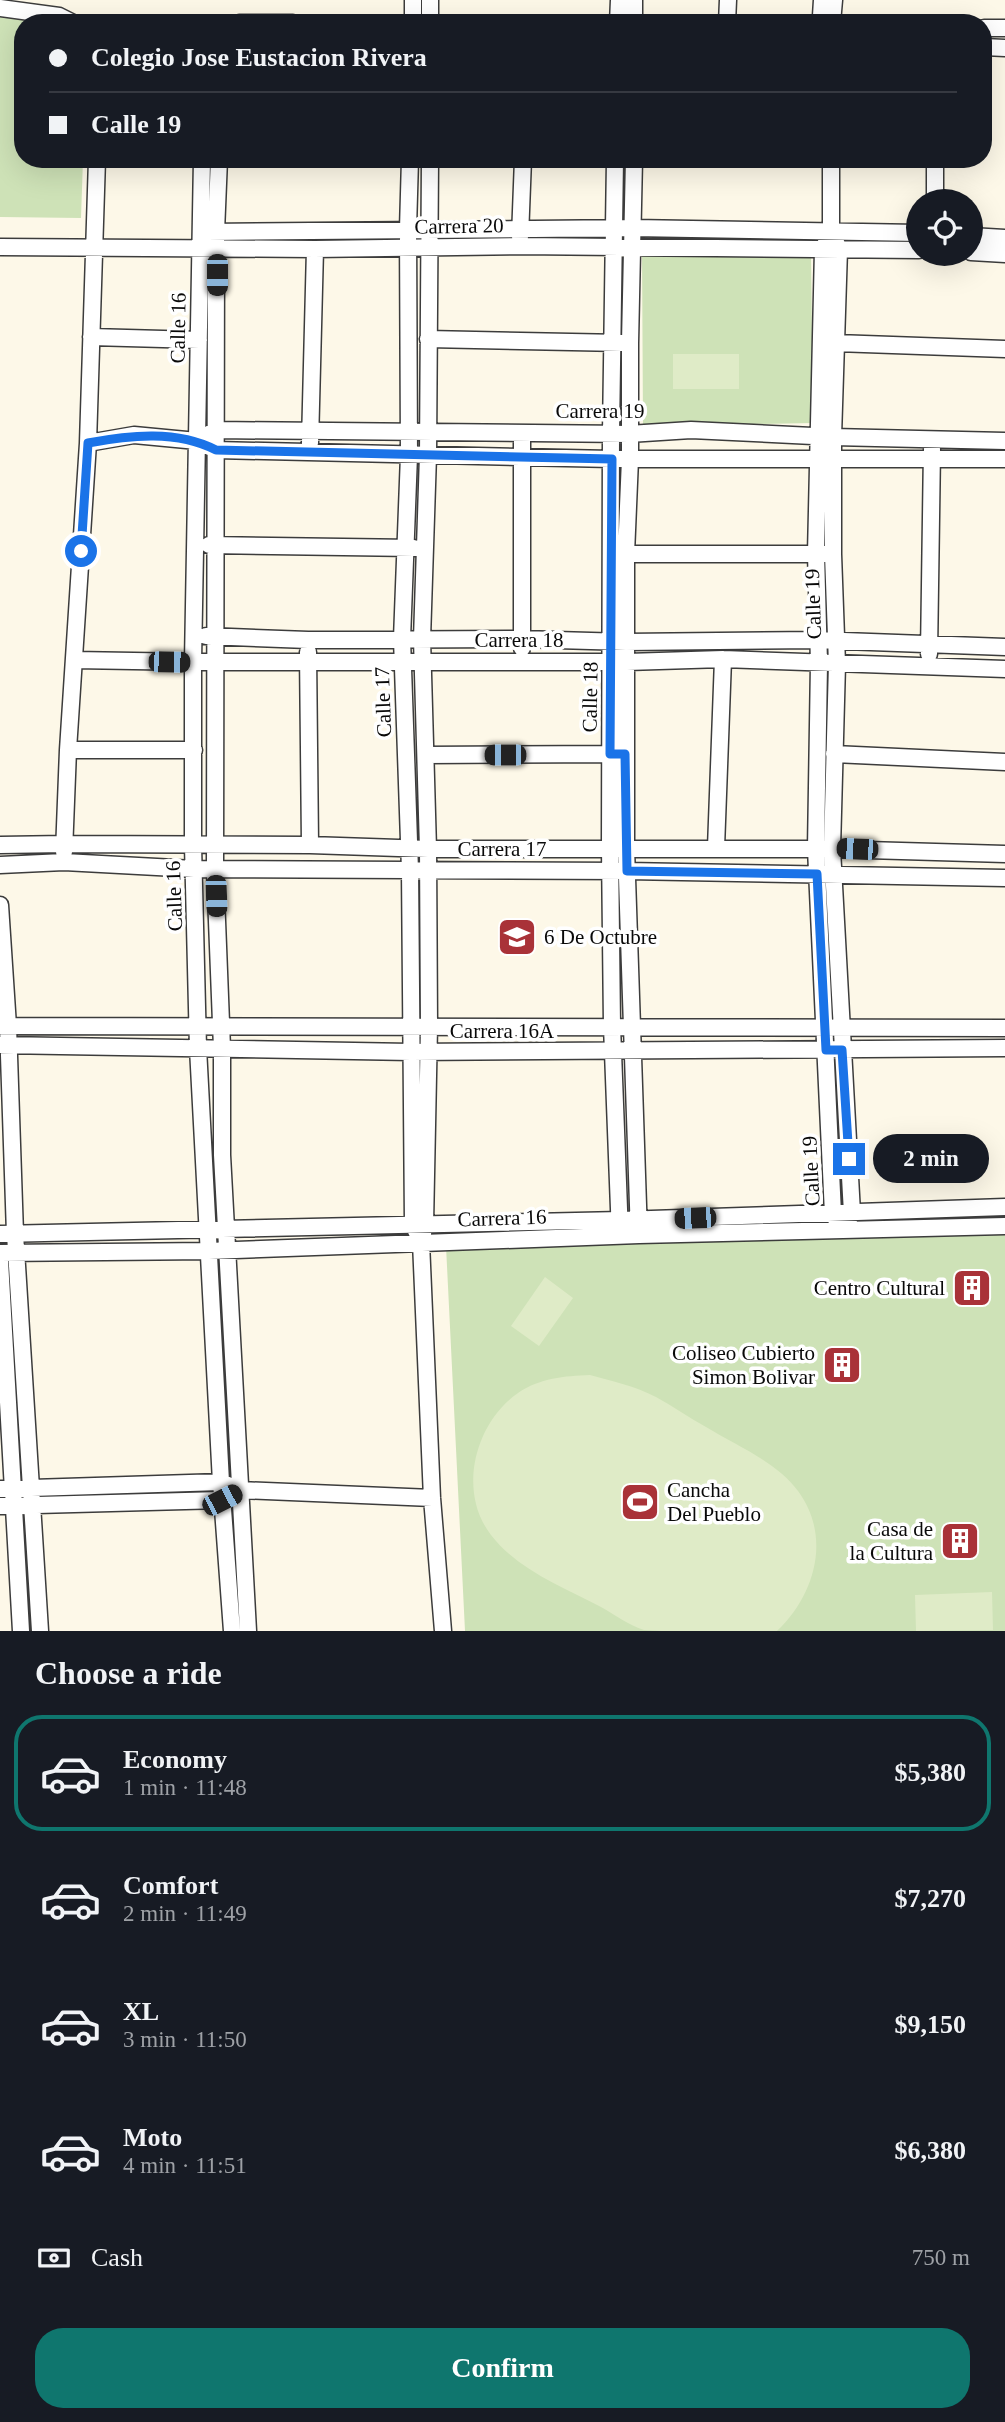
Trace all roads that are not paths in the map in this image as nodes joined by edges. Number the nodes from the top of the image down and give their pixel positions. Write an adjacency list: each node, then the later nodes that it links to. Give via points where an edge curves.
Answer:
1 (2, 6): 2 (street)
2 (48, 14)
3 (97, 168): 25 (street)
4 (202, 168): 21 (street, Calle 16)
5 (218, 168): 21 (street, Calle 16)
6 (410, 168): 15 (street, Calle 17)
7 (430, 168): 16 (street, Calle 17)
8 (523, 168): 22 (street)
9 (615, 168): 17 (street, Calle 18)
10 (634, 168): 14 (street, Calle 18)
11 (831, 168): 18 (street, Calle 19)
12 (935, 168): 13 (street)
13 (935, 189)
14 (634, 228): 17 (street, Carrera 20); 18 (street, Carrera 20); 29 (street, Calle 18)
15 (408, 229): 16 (street, Carrera 20); 21 (street, Carrera 20); 26 (street, Calle 17)
16 (428, 229): 22 (street, Carrera 20); 27 (street, Calle 17)
17 (614, 229): 22 (street, Carrera 20); 28 (street, Calle 18)
18 (831, 232): 19 (street, Carrera 20); 32 (street, Calle 19)
19 (906, 233)
20 (983, 236): 23 (street)
21 (206, 237): 25 (street, Carrera 20); 30 (street, Carrera 20); 38 (street, Calle 16)
22 (520, 237): 27 (street, Carrera 20); 28 (street, Carrera 20)
23 (1005, 237)
24 (0, 247): 25 (street, Carrera 20)
25 (93, 248): 36 (street)
26 (408, 248): 27 (street, Carrera 20); 31 (street, Carrera 20); 46 (street, Calle 17)
27 (428, 248): 37 (street, Calle 17)
28 (614, 248): 29 (street, Carrera 20); 39 (street, Calle 18)
29 (633, 248): 32 (street, Carrera 20); 40 (street, Calle 18)
30 (217, 249): 31 (street, Carrera 20); 43 (street, Calle 16)
31 (314, 249): 45 (street)
32 (831, 249): 33 (street, Carrera 20); 41 (street, Calle 19); 50 (street, Calle 19)
33 (906, 250)
34 (983, 253): 35 (street)
35 (1005, 254)
36 (91, 337): 38 (street); 54 (street)
37 (428, 339): 39 (street); 47 (street, Calle 17)
38 (199, 340): 51 (street, Calle 16)
39 (612, 343): 40 (street); 48 (street, Calle 18)
40 (630, 344): 49 (street, Calle 18)
41 (836, 344): 42 (street); 50 (street, Calle 19)
42 (1005, 349)
43 (216, 430): 45 (street, Carrera 19); 51 (street, Carrera 19); 55 (street, Calle 16)
44 (522, 432): 47 (street, Carrera 19); 48 (street, Carrera 19); 59 (street)
45 (311, 433): 46 (street, Carrera 19); 56 (street)
46 (409, 433): 47 (street, Carrera 19); 57 (street, Calle 17)
47 (428, 433): 58 (street, Calle 17)
48 (611, 433): 49 (street, Carrera 19); 60 (street, Calle 18)
49 (629, 434): 50 (street, Carrera 19, via 691,430); 61 (street, Calle 18)
50 (825, 437): 52 (street, Carrera 19); 64 (street, Calle 19)
51 (197, 440): 54 (street, via 134,435); 55 (street); 66 (street, Calle 16)
52 (932, 440): 53 (street, Carrera 19); 62 (street)
53 (1005, 441)
54 (88, 443): 83 (street)
55 (216, 450): 56 (street); 65 (street, Calle 16)
56 (309, 452): 57 (street)
57 (410, 455): 58 (street); 67 (street, Calle 17)
58 (428, 456): 59 (street); 68 (street, Calle 17)
59 (522, 457): 60 (street); 76 (street)
60 (612, 459): 61 (street); 79 (street, Calle 18)
61 (630, 459): 64 (street); 69 (street, Calle 18)
62 (932, 459): 63 (street); 64 (street); 80 (street)
63 (1005, 459)
64 (826, 460): 70 (street, Calle 19)
65 (217, 545): 66 (street); 67 (street); 71 (street, Calle 16)
66 (196, 546): 72 (street, Calle 16)
67 (406, 548): 68 (street); 74 (street, Calle 17)
68 (426, 549): 75 (street, Calle 17)
69 (626, 554): 70 (street); 79 (street, Calle 18)
70 (824, 554): 77 (street, Calle 19); 78 (street, Calle 19)
71 (217, 636): 72 (street, Carrera 18); 73 (street, Carrera 18); 88 (street, Calle 16)
72 (194, 637): 87 (street, Calle 16)
73 (308, 639): 74 (street, Carrera 18); 84 (street)
74 (402, 639): 75 (street, Carrera 18); 85 (street, Calle 17)
75 (422, 639): 76 (street, Carrera 18); 89 (street, Calle 17)
76 (521, 639): 79 (street, Carrera 18); 86 (street)
77 (817, 640): 78 (street, Carrera 18); 79 (street, Carrera 18); 91 (street, Calle 19)
78 (835, 640): 80 (street, Carrera 18); 92 (street, Calle 19)
79 (619, 642): 90 (street, Calle 18)
80 (928, 643): 81 (street, Carrera 18); 93 (street)
81 (1005, 647)
82 (723, 659): 90 (street, Carrera 18); 91 (street, Carrera 18); 108 (street)
83 (74, 660): 87 (street, Carrera 18); 95 (street)
84 (307, 661): 85 (street, Carrera 18); 88 (street, Carrera 18); 105 (street)
85 (403, 661): 89 (street, Carrera 18); 106 (street, Calle 17)
86 (523, 661): 89 (street, Carrera 18); 90 (street, Carrera 18)
87 (193, 662): 88 (street, Carrera 18); 96 (street, Calle 16)
88 (217, 662): 104 (street, Calle 16)
89 (423, 662): 99 (street, Calle 17)
90 (619, 662): 97 (street, Calle 18)
91 (819, 663): 92 (street, Carrera 18); 110 (street, Calle 19)
92 (837, 664): 93 (street, Carrera 18); 98 (street, Calle 19)
93 (929, 667): 94 (street, Carrera 18)
94 (1005, 669)
95 (68, 750): 96 (street); 101 (street)
96 (194, 750): 103 (street, Calle 16)
97 (618, 754): 99 (street); 107 (street, Calle 18)
98 (834, 754): 100 (street); 110 (street, Calle 19)
99 (426, 755): 109 (street, Calle 17)
100 (1005, 762)
101 (65, 844): 102 (street, Carrera 17); 103 (street, Carrera 17); 112 (street)
102 (0, 845)
103 (193, 845): 104 (street, Carrera 17); 114 (street, Calle 16)
104 (216, 845): 105 (street, Carrera 17); 115 (street, Calle 16)
105 (310, 845): 106 (street, Carrera 17)
106 (408, 847): 109 (street, Carrera 17); 116 (street, Calle 17)
107 (618, 848): 108 (street, Carrera 17); 109 (street, Carrera 17); 118 (street, Calle 18)
108 (716, 848): 110 (street, Carrera 17)
109 (428, 849): 117 (street, Calle 17)
110 (824, 849): 111 (street, Carrera 17); 119 (street, Calle 19)
111 (1005, 855)
112 (64, 862): 113 (street, Carrera 17); 114 (street, Carrera 17)
113 (0, 865)
114 (194, 869): 115 (street, Carrera 17); 123 (street, Calle 16)
115 (215, 870): 116 (street, Carrera 17); 124 (street, Calle 16)
116 (410, 870): 117 (street, Carrera 17); 128 (street, Calle 17)
117 (428, 870): 118 (street, Carrera 17); 125 (street, Calle 17)
118 (619, 871): 119 (street, Carrera 17); 126 (street, Calle 18); 127 (street, Calle 18)
119 (825, 874): 120 (street, Carrera 17); 129 (street, Calle 19); 130 (street, Calle 19)
120 (1005, 878)
121 (0, 905): 122 (street)
122 (4, 1026): 123 (street, Carrera 16A); 132 (street)
123 (198, 1026): 124 (street, Carrera 16A); 133 (street, Calle 16)
124 (220, 1026): 128 (street, Carrera 16A); 134 (street, Calle 16)
125 (429, 1026): 126 (street, Carrera 16A); 128 (street, Carrera 16A); 140 (street, Calle 17)
126 (612, 1026): 127 (street, Carrera 16A); 137 (street, Calle 18)
127 (630, 1026): 129 (street, Carrera 16A); 138 (street, Calle 18)
128 (410, 1027): 139 (street, Calle 17)
129 (824, 1028): 130 (street, Carrera 16A); 136 (street, Calle 19)
130 (842, 1028): 131 (street, Carrera 16A); 136 (street, Calle 19)
131 (1005, 1028)
132 (4, 1044): 133 (street, Carrera 16A); 151 (street)
133 (198, 1048): 134 (street, Carrera 16A); 149 (street, Calle 16)
134 (222, 1048): 139 (street, Carrera 16A); 148 (street, Calle 16)
135 (1005, 1048): 136 (street, Carrera 16A)
136 (834, 1050): 138 (street, Carrera 16A); 142 (street, Calle 19); 143 (street, Calle 19)
137 (614, 1051): 138 (street, Carrera 16A); 140 (street, Carrera 16A); 147 (street, Calle 18)
138 (632, 1051): 146 (street, Calle 18)
139 (411, 1052): 140 (street, Carrera 16A); 144 (street, Calle 17)
140 (429, 1052): 144 (street, Calle 17)
141 (1005, 1208): 142 (street, Carrera 16)
142 (852, 1213): 143 (street, Carrera 16); 150 (street, Calle 19)
143 (833, 1214): 146 (street, Carrera 16); 150 (street, Calle 19)
144 (419, 1224): 147 (street, Carrera 16); 148 (street, Carrera 16); 152 (street, Calle 17)
145 (1005, 1226): 150 (street, Carrera 16)
146 (639, 1227): 147 (street, Carrera 16); 150 (street, Carrera 16)
147 (620, 1228): 152 (street, Carrera 16)
148 (226, 1229): 149 (street, Carrera 16); 153 (street, Calle 16)
149 (208, 1230): 151 (street, Carrera 16); 154 (street, Calle 16)
150 (843, 1230)
151 (7, 1234): 156 (street)
152 (421, 1241): 153 (street, Carrera 16); 162 (street, Calle 17)
153 (228, 1250): 154 (street, Carrera 16); 161 (street, Calle 16)
154 (209, 1251): 156 (street, Carrera 16); 158 (street, Calle 16)
155 (0, 1252): 156 (street, Carrera 16)
156 (18, 1252): 159 (street)
157 (0, 1261): 160 (street)
158 (220, 1482): 159 (street); 161 (street); 163 (street, Calle 16)
159 (32, 1488): 160 (street); 165 (street)
160 (7, 1489): 164 (street)
161 (240, 1490): 162 (street); 163 (street); 169 (street, Calle 16)
162 (432, 1498): 170 (street, Calle 17)
163 (222, 1500): 165 (street); 168 (street, Calle 16)
164 (8, 1506): 165 (street); 166 (street)
165 (34, 1507): 167 (street)
166 (21, 1631)
167 (40, 1631)
168 (232, 1631)
169 (248, 1631)
170 (443, 1631)

